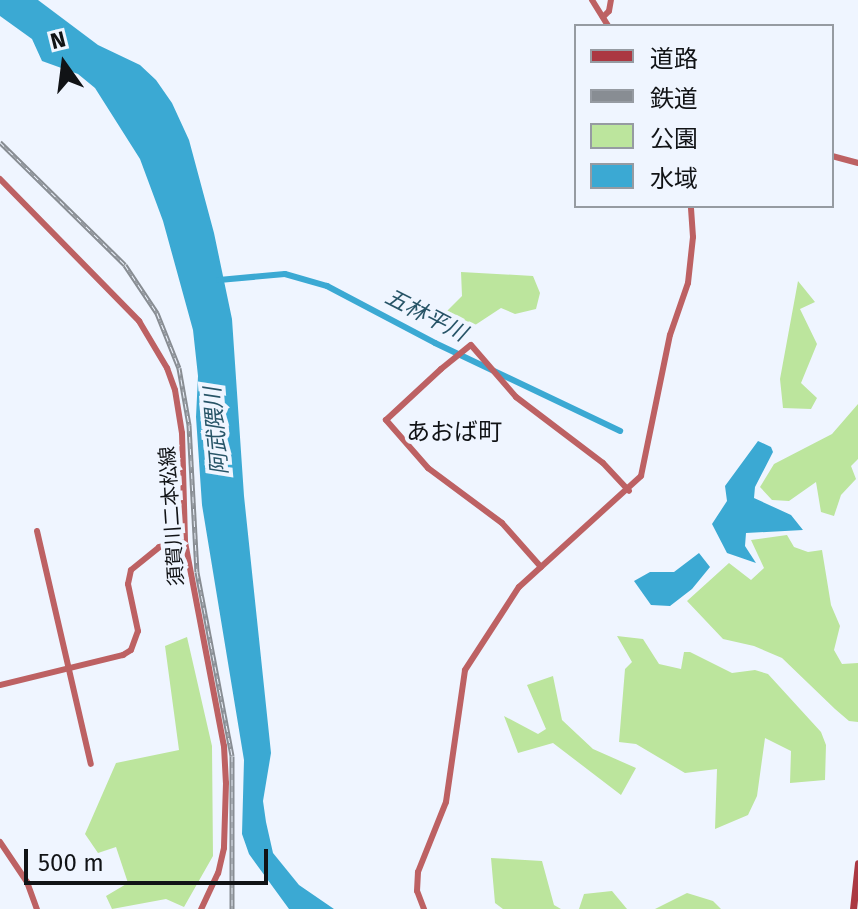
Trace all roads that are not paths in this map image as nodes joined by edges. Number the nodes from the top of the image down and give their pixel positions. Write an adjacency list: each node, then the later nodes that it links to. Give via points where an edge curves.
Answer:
1 (592, 0): 3 (street)
2 (611, 0): 3 (street)
3 (603, 17): 4 (street)
4 (607, 24)
5 (834, 157): 6 (street)
6 (858, 163)
7 (0, 179): 11 (street, 須賀川二本松線, via 139,321 167,368 181,420)
8 (691, 208): 9 (street, via 685,296 670,335 647,459)
9 (629, 491): 12 (street); 12 (street, via 603,463 516,397 471,345 441,369 386,420 428,468 502,523)
10 (37, 531): 13 (street)
11 (185, 542): 13 (street, via 159,547 131,570 128,584 138,631 131,650); 20 (street, 須賀川二本松線, via 224,746 226,783 224,848)
12 (541, 567): 21 (street, via 510,598 463,677 446,802 418,872 417,891)
13 (69, 667): 14 (street); 15 (street)
14 (0, 685)
15 (91, 764)
16 (0, 842): 17 (street)
17 (2, 856): 19 (street, via 27,882)
18 (858, 863): 22 (main road)
19 (37, 909)
20 (201, 909)
21 (424, 909)
22 (853, 909)

